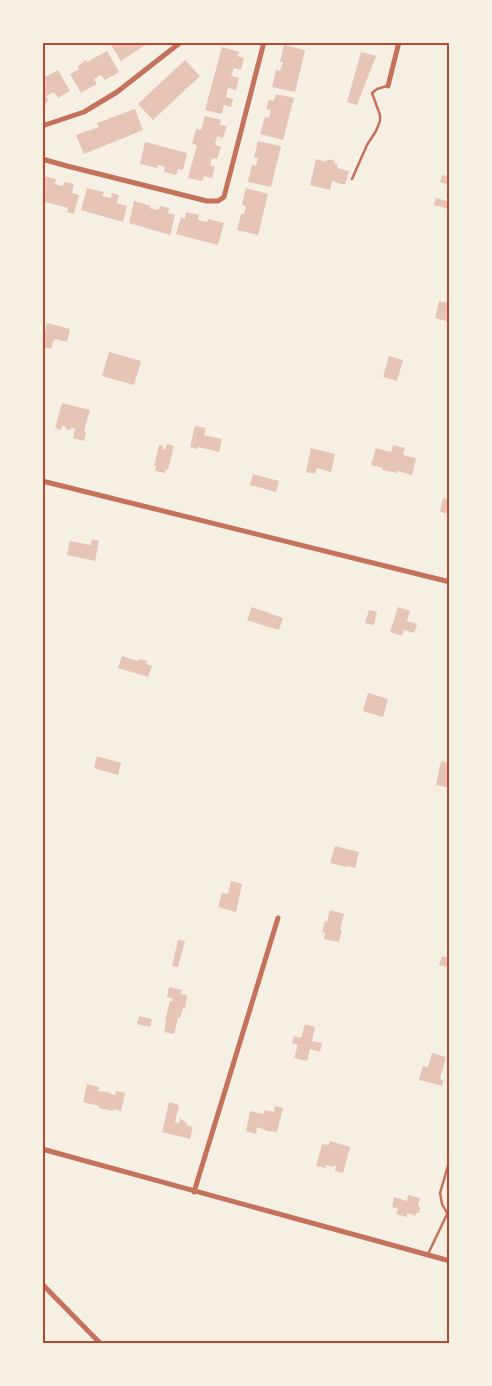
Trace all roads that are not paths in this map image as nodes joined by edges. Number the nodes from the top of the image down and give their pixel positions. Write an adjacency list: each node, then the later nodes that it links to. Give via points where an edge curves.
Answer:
1 (181, 42): 5 (street, via 117,92 84,112)
2 (264, 42): 6 (street, via 224,197 218,202)
3 (399, 42): 4 (street)
4 (388, 86): 7 (lane, via 372,93 380,121)
5 (42, 126)
6 (42, 159)
7 (352, 179)
8 (42, 481): 9 (street)
9 (450, 582)
10 (278, 918): 13 (street)
11 (42, 1150): 13 (street)
12 (450, 1159): 15 (lane, via 440,1193)
13 (194, 1192): 16 (street)
14 (450, 1208): 15 (lane)
15 (447, 1214): 16 (lane)
16 (428, 1255): 17 (street)
17 (450, 1261)
18 (42, 1284): 19 (street)
19 (101, 1344)

